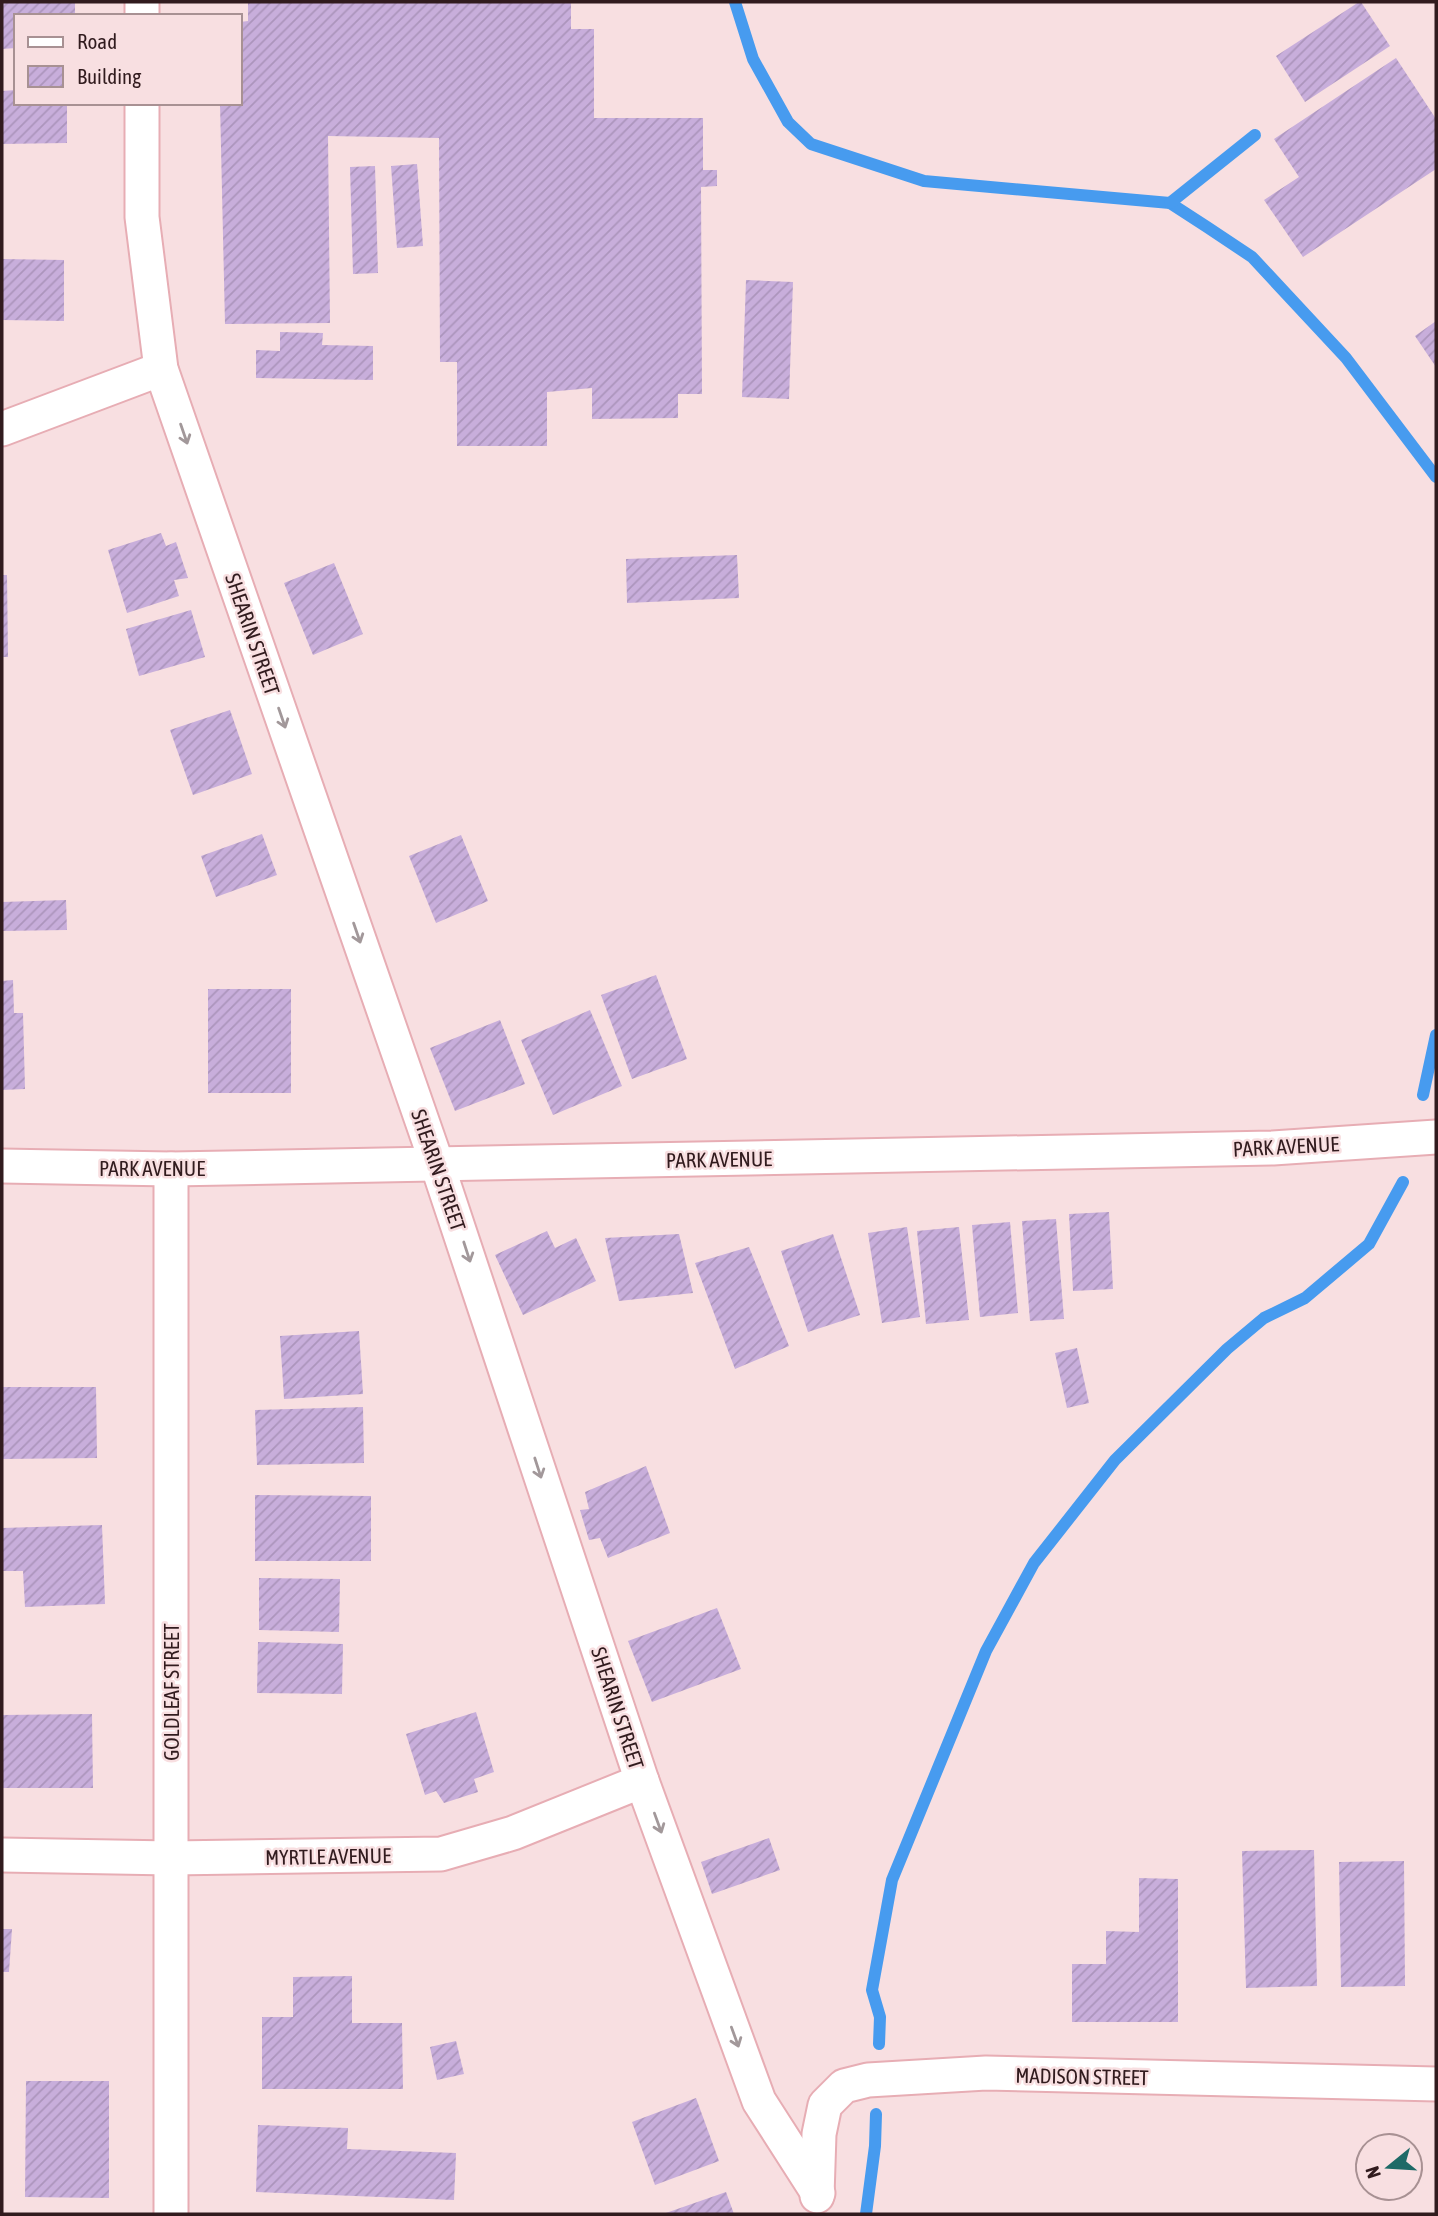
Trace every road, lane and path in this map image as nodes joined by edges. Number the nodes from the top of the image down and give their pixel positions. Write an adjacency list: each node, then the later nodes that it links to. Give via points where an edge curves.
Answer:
1 (142, 105): 2 (street, SHEARIN STREET, via 142,217)
2 (161, 369): 3 (street); 5 (street, SHEARIN STREET, one-way to 5)
3 (2, 429)
4 (1436, 1137): 5 (street, PARK AVENUE, via 1273,1148)
5 (438, 1164): 7 (street, PARK AVENUE); 8 (street, SHEARIN STREET, one-way to 8)
6 (2, 1166): 7 (street, PARK AVENUE)
7 (171, 1169): 10 (street, GOLDLEAF STREET)
8 (642, 1781): 10 (street, MYRTLE AVENUE, via 513,1833 441,1854); 12 (street, SHEARIN STREET, one-way to 12, via 759,2101)
9 (2, 1855): 10 (street, MYRTLE AVENUE)
10 (171, 1858): 13 (street, GOLDLEAF STREET)
11 (1436, 2084): 12 (street, MADISON STREET, via 986,2073 868,2080 844,2086 825,2105 819,2134)
12 (817, 2204)
13 (171, 2214)

